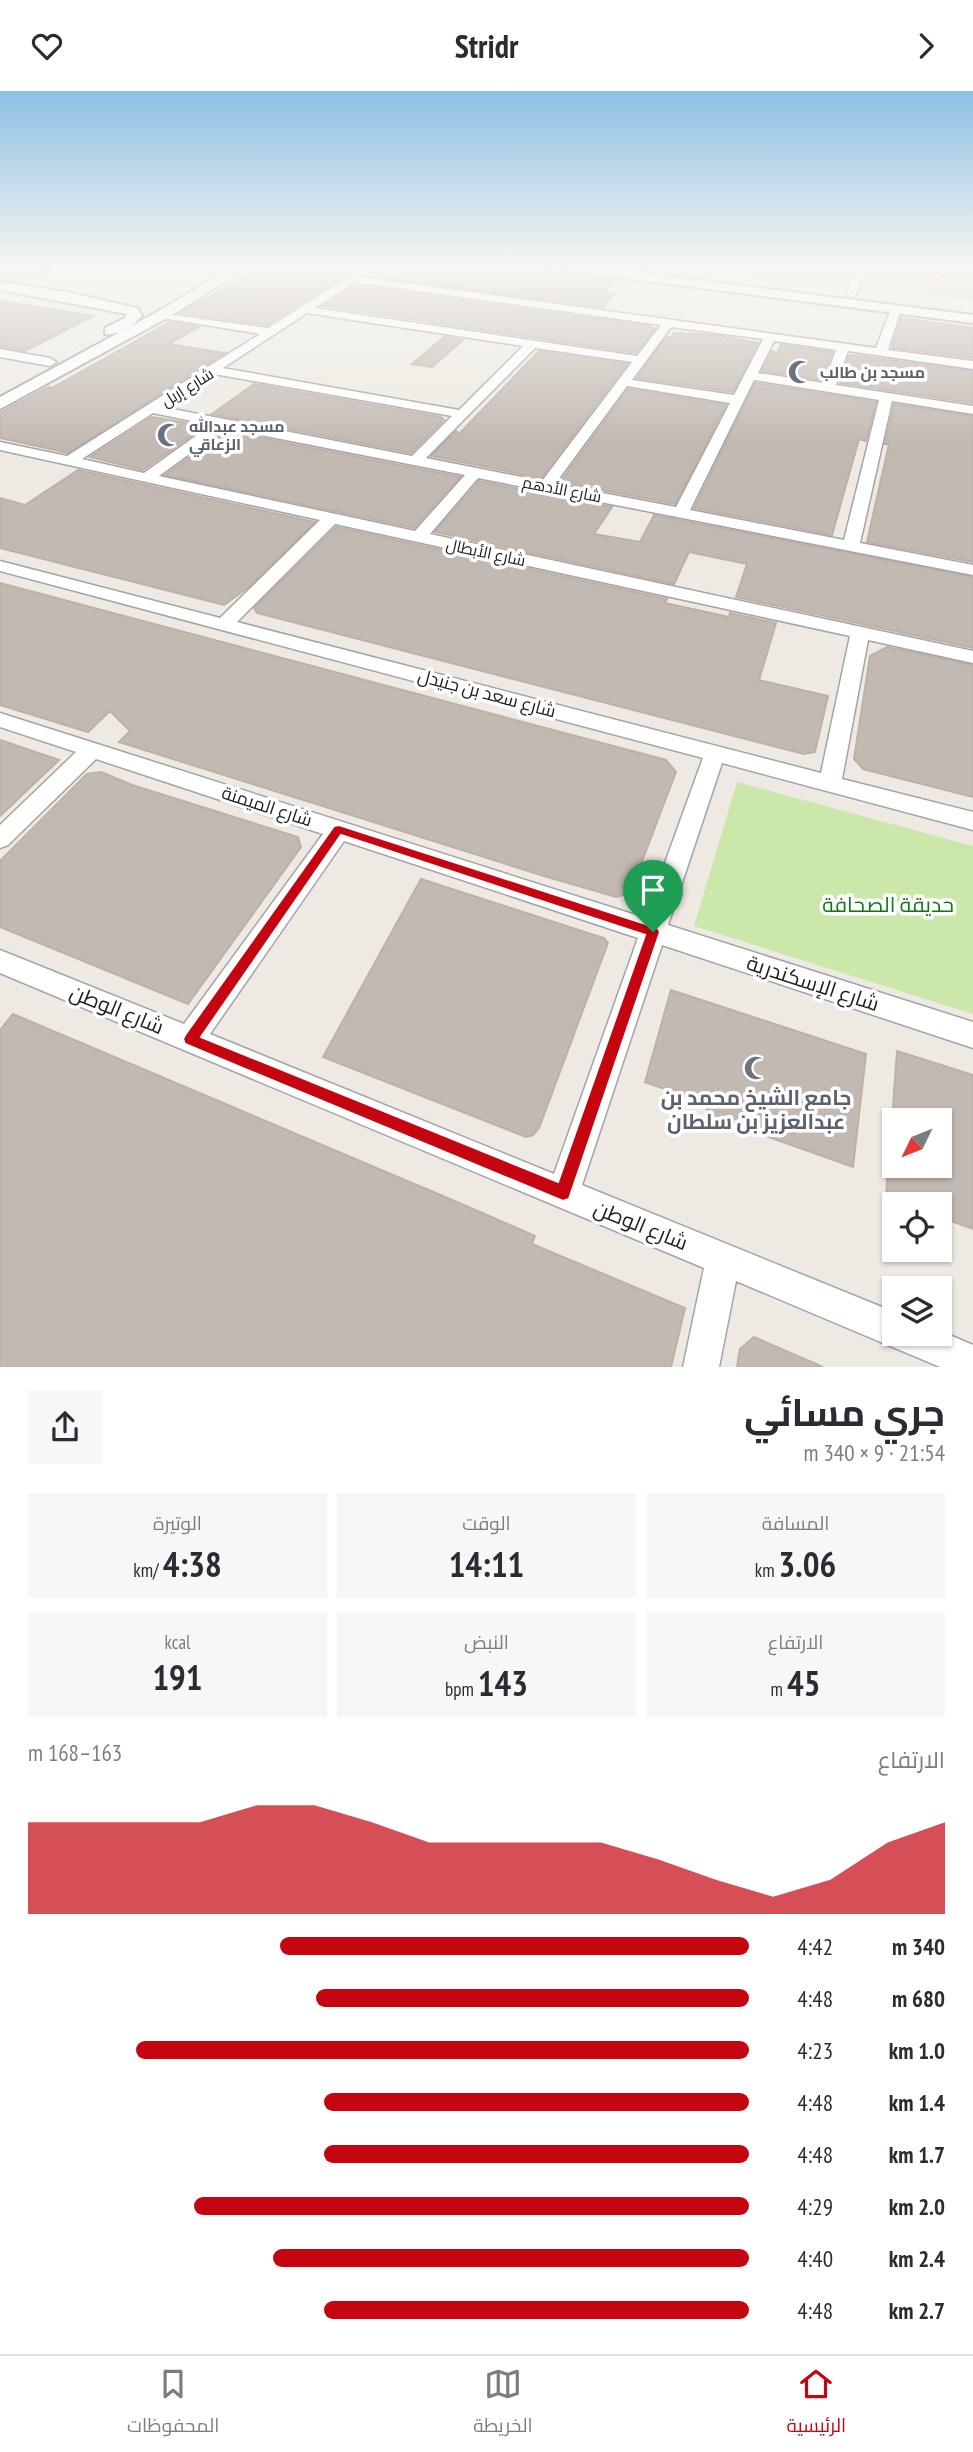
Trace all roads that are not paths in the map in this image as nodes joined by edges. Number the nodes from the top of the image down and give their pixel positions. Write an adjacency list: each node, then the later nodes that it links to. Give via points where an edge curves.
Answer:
1 (121, 326): 16 (street)
2 (125, 326): 25 (street)
3 (239, 326): 9 (street)
4 (281, 326): 9 (street, شارع إربل)
5 (410, 326): 11 (street)
6 (666, 326): 15 (street)
7 (687, 326): 10 (street)
8 (890, 326): 13 (street)
9 (270, 332): 18 (street, شارع إربل)
10 (770, 337): 12 (street); 19 (street)
11 (533, 344): 15 (street); 28 (street)
12 (843, 347): 13 (street); 21 (street)
13 (881, 352): 17 (street)
14 (0, 353): 16 (street)
15 (639, 360): 20 (street)
16 (50, 362): 22 (street)
17 (973, 365)
18 (213, 370): 26 (street, شارع إربل); 28 (street)
19 (750, 376): 21 (street); 24 (street)
20 (624, 382): 24 (street); 35 (street)
21 (829, 388): 23 (street)
22 (0, 389)
23 (886, 397): 27 (street); 39 (street)
24 (738, 400): 36 (street)
25 (0, 404)
26 (152, 409): 29 (street, شارع الأدهم); 31 (street, شارع إربل)
27 (973, 410)
28 (461, 414): 32 (street)
29 (222, 423): 32 (street, شارع الأدهم); 34 (street)
30 (0, 446): 31 (street, شارع الأبطال)
31 (70, 461): 34 (street, شارع الأبطال)
32 (415, 461): 33 (street, شارع الأدهم)
33 (475, 472): 35 (street, شارع الأدهم); 38 (street)
34 (146, 478): 37 (street, شارع الأبطال)
35 (546, 486): 36 (street, شارع الأدهم)
36 (681, 512): 39 (street, شارع الأدهم)
37 (332, 518): 38 (street, شارع الأبطال); 42 (street)
38 (419, 537): 43 (street, شارع الأبطال)
39 (851, 546): 41 (street, شارع الأدهم)
40 (0, 566): 42 (street, شارع سعد بن جنيدل)
41 (973, 570)
42 (225, 623): 47 (street, شارع سعد بن جنيدل)
43 (860, 633): 44 (street, شارع الأبطال); 48 (street)
44 (973, 657)
45 (0, 720): 46 (street, شارع الميمنة)
46 (92, 750): 50 (street, شارع الميمنة); 51 (street)
47 (715, 753): 48 (street, شارع سعد بن جنيدل); 52 (street)
48 (830, 783): 49 (street, شارع سعد بن جنيدل)
49 (973, 821)
50 (339, 830): 52 (street, شارع الميمنة); 55 (street)
51 (0, 839)
52 (653, 932): 54 (street, شارع الإسكندرية); 56 (street)
53 (0, 961): 55 (street, شارع الوطن)
54 (973, 1035)
55 (190, 1039): 56 (street, شارع الوطن)
56 (563, 1193): 57 (street, شارع الوطن)
57 (723, 1259): 58 (street, شارع الوطن); 61 (street)
58 (882, 1325)
59 (933, 1346): 60 (street)
60 (973, 1363)
61 (701, 1367)

